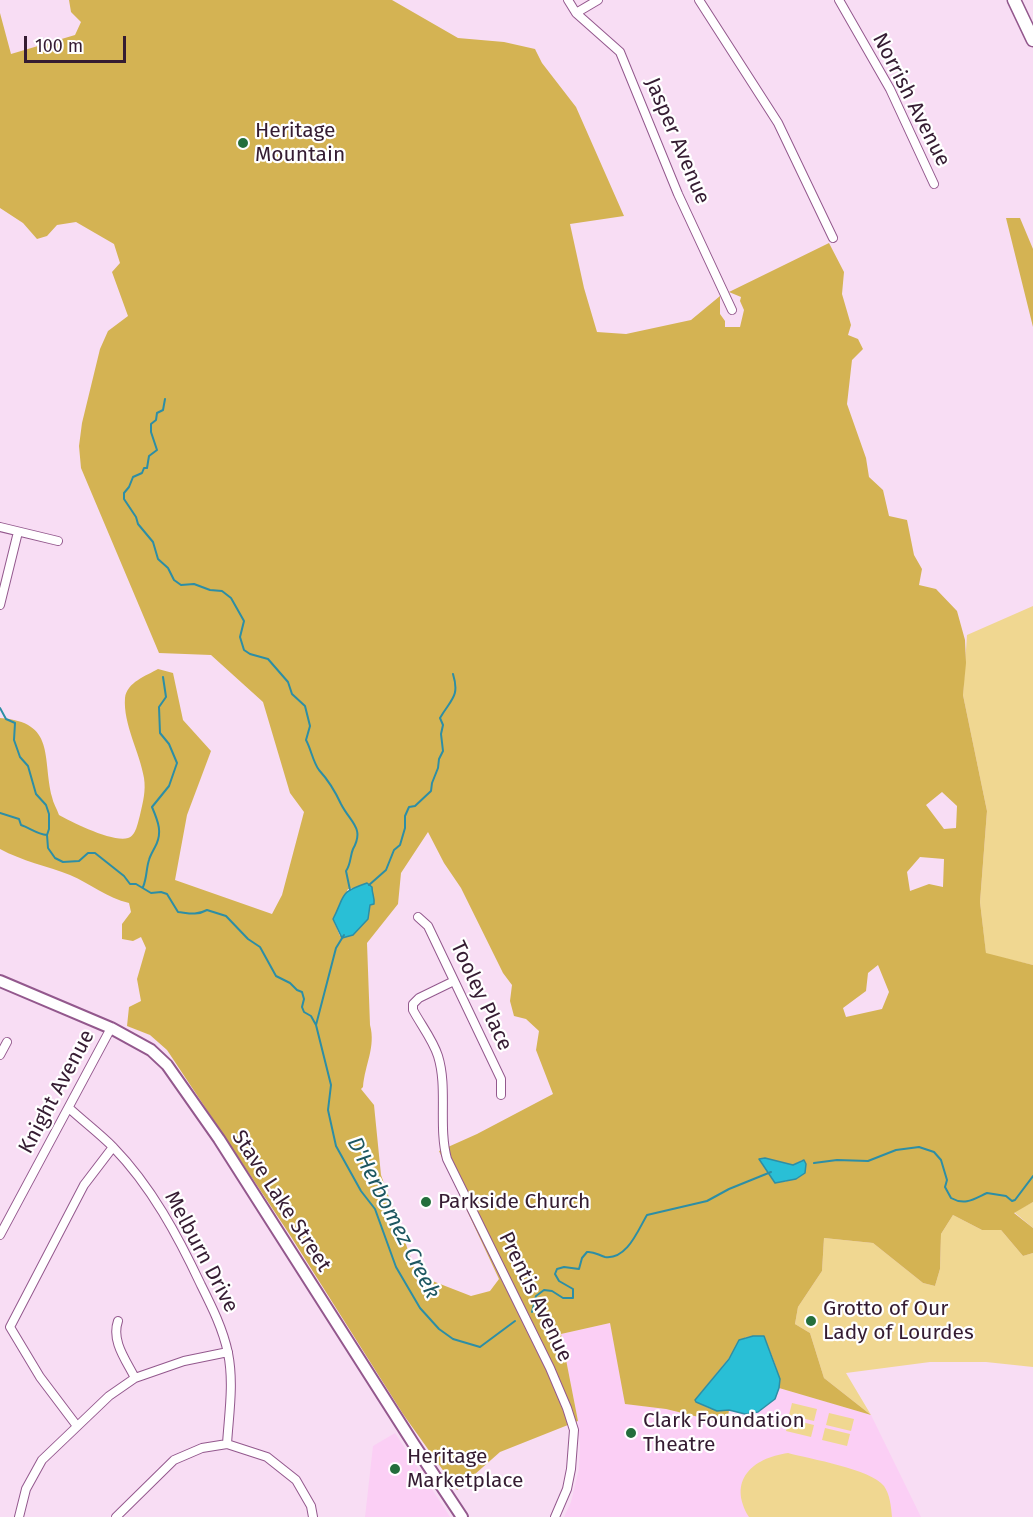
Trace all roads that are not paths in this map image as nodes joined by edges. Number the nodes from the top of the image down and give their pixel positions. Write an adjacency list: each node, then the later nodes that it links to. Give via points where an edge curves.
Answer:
1 (568, 0): 6 (street, Jasper Avenue)
2 (598, 0): 6 (street)
3 (699, 0): 9 (street, via 778,123)
4 (839, 0): 8 (street, Norrish Avenue, via 890,89)
5 (1014, 0): 7 (main road)
6 (576, 13): 10 (street, Jasper Avenue, via 620,52 678,195)
7 (1033, 40)
8 (934, 184)
9 (833, 238)
10 (732, 310)
11 (0, 527): 12 (street)
12 (18, 532): 13 (street); 14 (street)
13 (58, 541)
14 (0, 605)
15 (418, 917): 17 (street, Tooley Place, via 428,926)
16 (0, 981): 18 (main road, Stave Lake Street)
17 (454, 981): 21 (street, Tooley Place, via 501,1079); 34 (street, Prentis Avenue, via 419,998 413,1010 438,1056 447,1159 550,1368 574,1430 567,1488)
18 (111, 1028): 22 (street, Knight Avenue); 33 (main road, Stave Lake Street, via 152,1050 178,1079)
19 (7, 1042): 20 (street)
20 (0, 1055)
21 (501, 1095)
22 (69, 1108): 23 (street, Melburn Drive); 24 (street, Knight Avenue)
23 (113, 1147): 26 (street, Melburn Drive, via 140,1178 174,1230 219,1323); 28 (street, via 84,1185 10,1328)
24 (0, 1235)
25 (118, 1321): 27 (street, via 116,1340)
26 (228, 1352): 27 (street, via 184,1361); 29 (street, Melburn Drive, via 231,1381)
27 (135, 1378): 28 (street)
28 (76, 1426): 30 (street, via 42,1460 26,1489)
29 (227, 1444): 31 (street, via 202,1448 174,1460); 32 (street, via 267,1457 296,1480)
30 (19, 1517)
31 (116, 1517)
32 (313, 1517)
33 (462, 1517)
34 (555, 1517)

